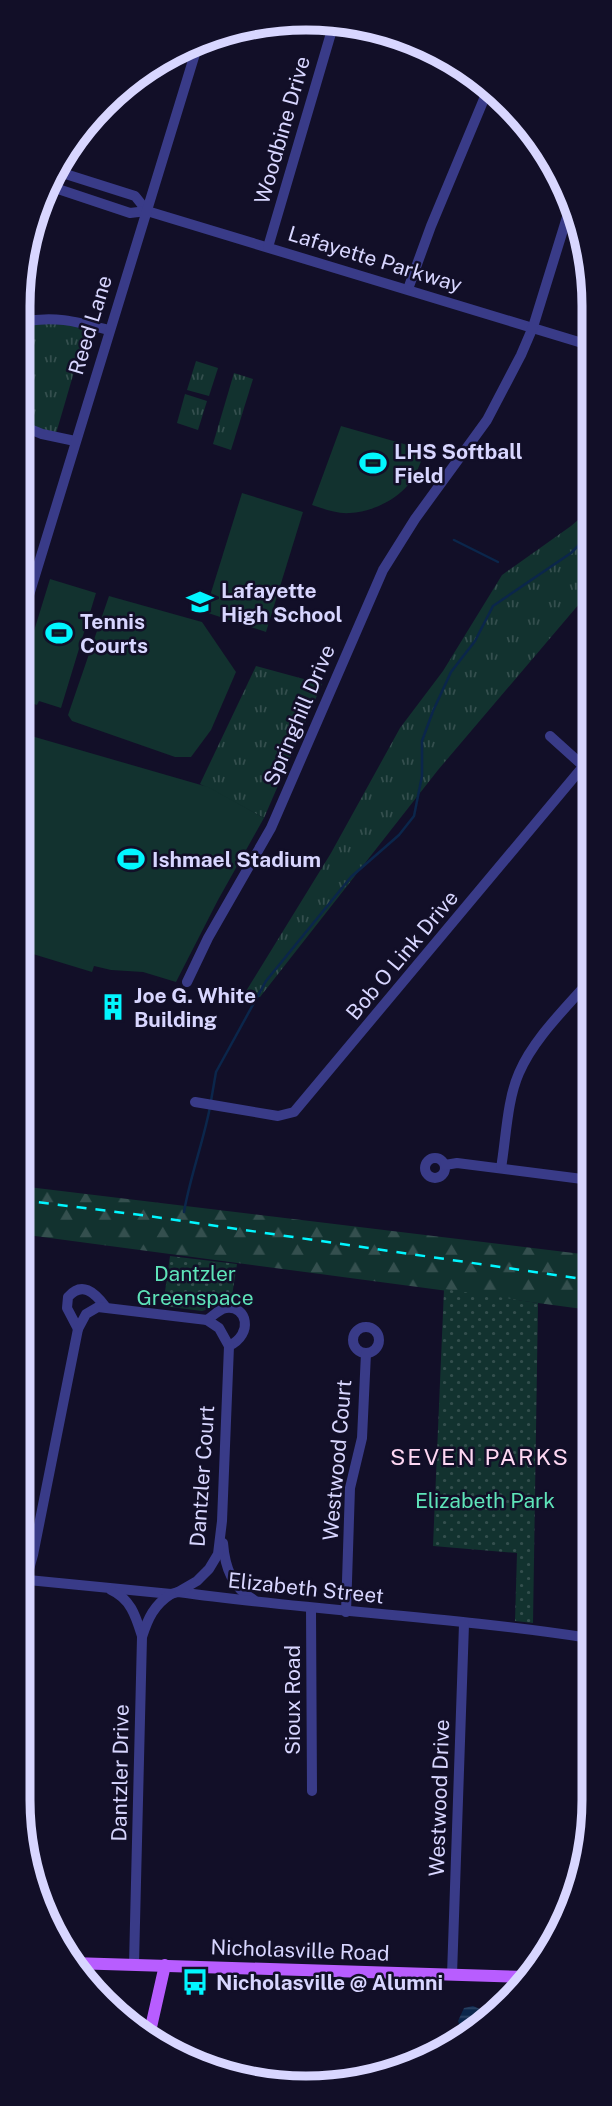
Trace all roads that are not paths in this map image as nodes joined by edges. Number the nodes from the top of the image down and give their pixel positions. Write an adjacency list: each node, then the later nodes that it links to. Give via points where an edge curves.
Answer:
1 (332, 31): 8 (street, Woodbine Drive)
2 (195, 53): 6 (street, Reed Lane)
3 (485, 96): 9 (street)
4 (64, 174): 6 (street, Lafayette Parkway, via 135,196)
5 (56, 188): 6 (street, Lafayette Parkway, via 131,213)
6 (147, 211): 8 (street, Lafayette Parkway); 12 (street, Reed Lane)
7 (567, 216): 11 (street, Springhill Drive)
8 (268, 247): 9 (street, Lafayette Parkway)
9 (408, 289): 11 (street, Lafayette Parkway)
10 (30, 321): 12 (street, via 67,318)
11 (533, 327): 13 (street, Lafayette Parkway); 22 (street, Springhill Drive, via 487,420 383,570 271,828)
12 (109, 330): 15 (street, Reed Lane)
13 (582, 343)
14 (30, 430): 15 (street)
15 (75, 441): 17 (street, Reed Lane)
16 (30, 572): 17 (street)
17 (35, 574): 18 (street, Reed Lane)
18 (30, 591)
19 (550, 736): 20 (street)
20 (582, 765)
21 (582, 775): 24 (street, Bob O Link Drive, via 294,1112 278,1116)
22 (187, 982)
23 (582, 990): 26 (street, via 538,1042 519,1073)
24 (195, 1102)
25 (444, 1165): 26 (street)
26 (501, 1168): 27 (street)
27 (582, 1179)
28 (105, 1306): 29 (street, Dantzler Court); 30 (street, via 89,1312); 30 (street, via 94,1292 84,1288 73,1292 67,1308)
29 (207, 1321): 31 (street, via 219,1328); 31 (street, Dantzler Court, via 221,1309 235,1309 242,1315 245,1333)
30 (78, 1329): 34 (street)
31 (229, 1346): 33 (street, Dantzler Court)
32 (366, 1353): 40 (street, Westwood Court, via 362,1438 350,1488)
33 (222, 1521): 37 (street, Dantzler Court, via 218,1554 209,1569); 38 (street, via 231,1578 241,1592)
34 (30, 1562)
35 (30, 1581): 36 (street, Elizabeth Street)
36 (100, 1586): 37 (street, Elizabeth Street); 42 (street, via 130,1604)
37 (175, 1593): 38 (street, Elizabeth Street); 42 (street, Dantzler Drive, via 150,1615)
38 (261, 1604): 39 (street, Elizabeth Street)
39 (311, 1609): 40 (street, Elizabeth Street); 44 (street, Sioux Road)
40 (346, 1612): 41 (street, Elizabeth Street)
41 (464, 1623): 43 (street, Elizabeth Street); 48 (street, Westwood Drive)
42 (142, 1637): 46 (street, Dantzler Drive)
43 (582, 1637)
44 (312, 1791)
45 (83, 1963): 46 (main road, Nicholasville Road)
46 (134, 1964): 47 (main road, Nicholasville Road)
47 (165, 1965): 48 (main road, Nicholasville Road); 50 (main road)
48 (452, 1975): 49 (main road, Nicholasville Road)
49 (518, 1977)
50 (151, 2028)

